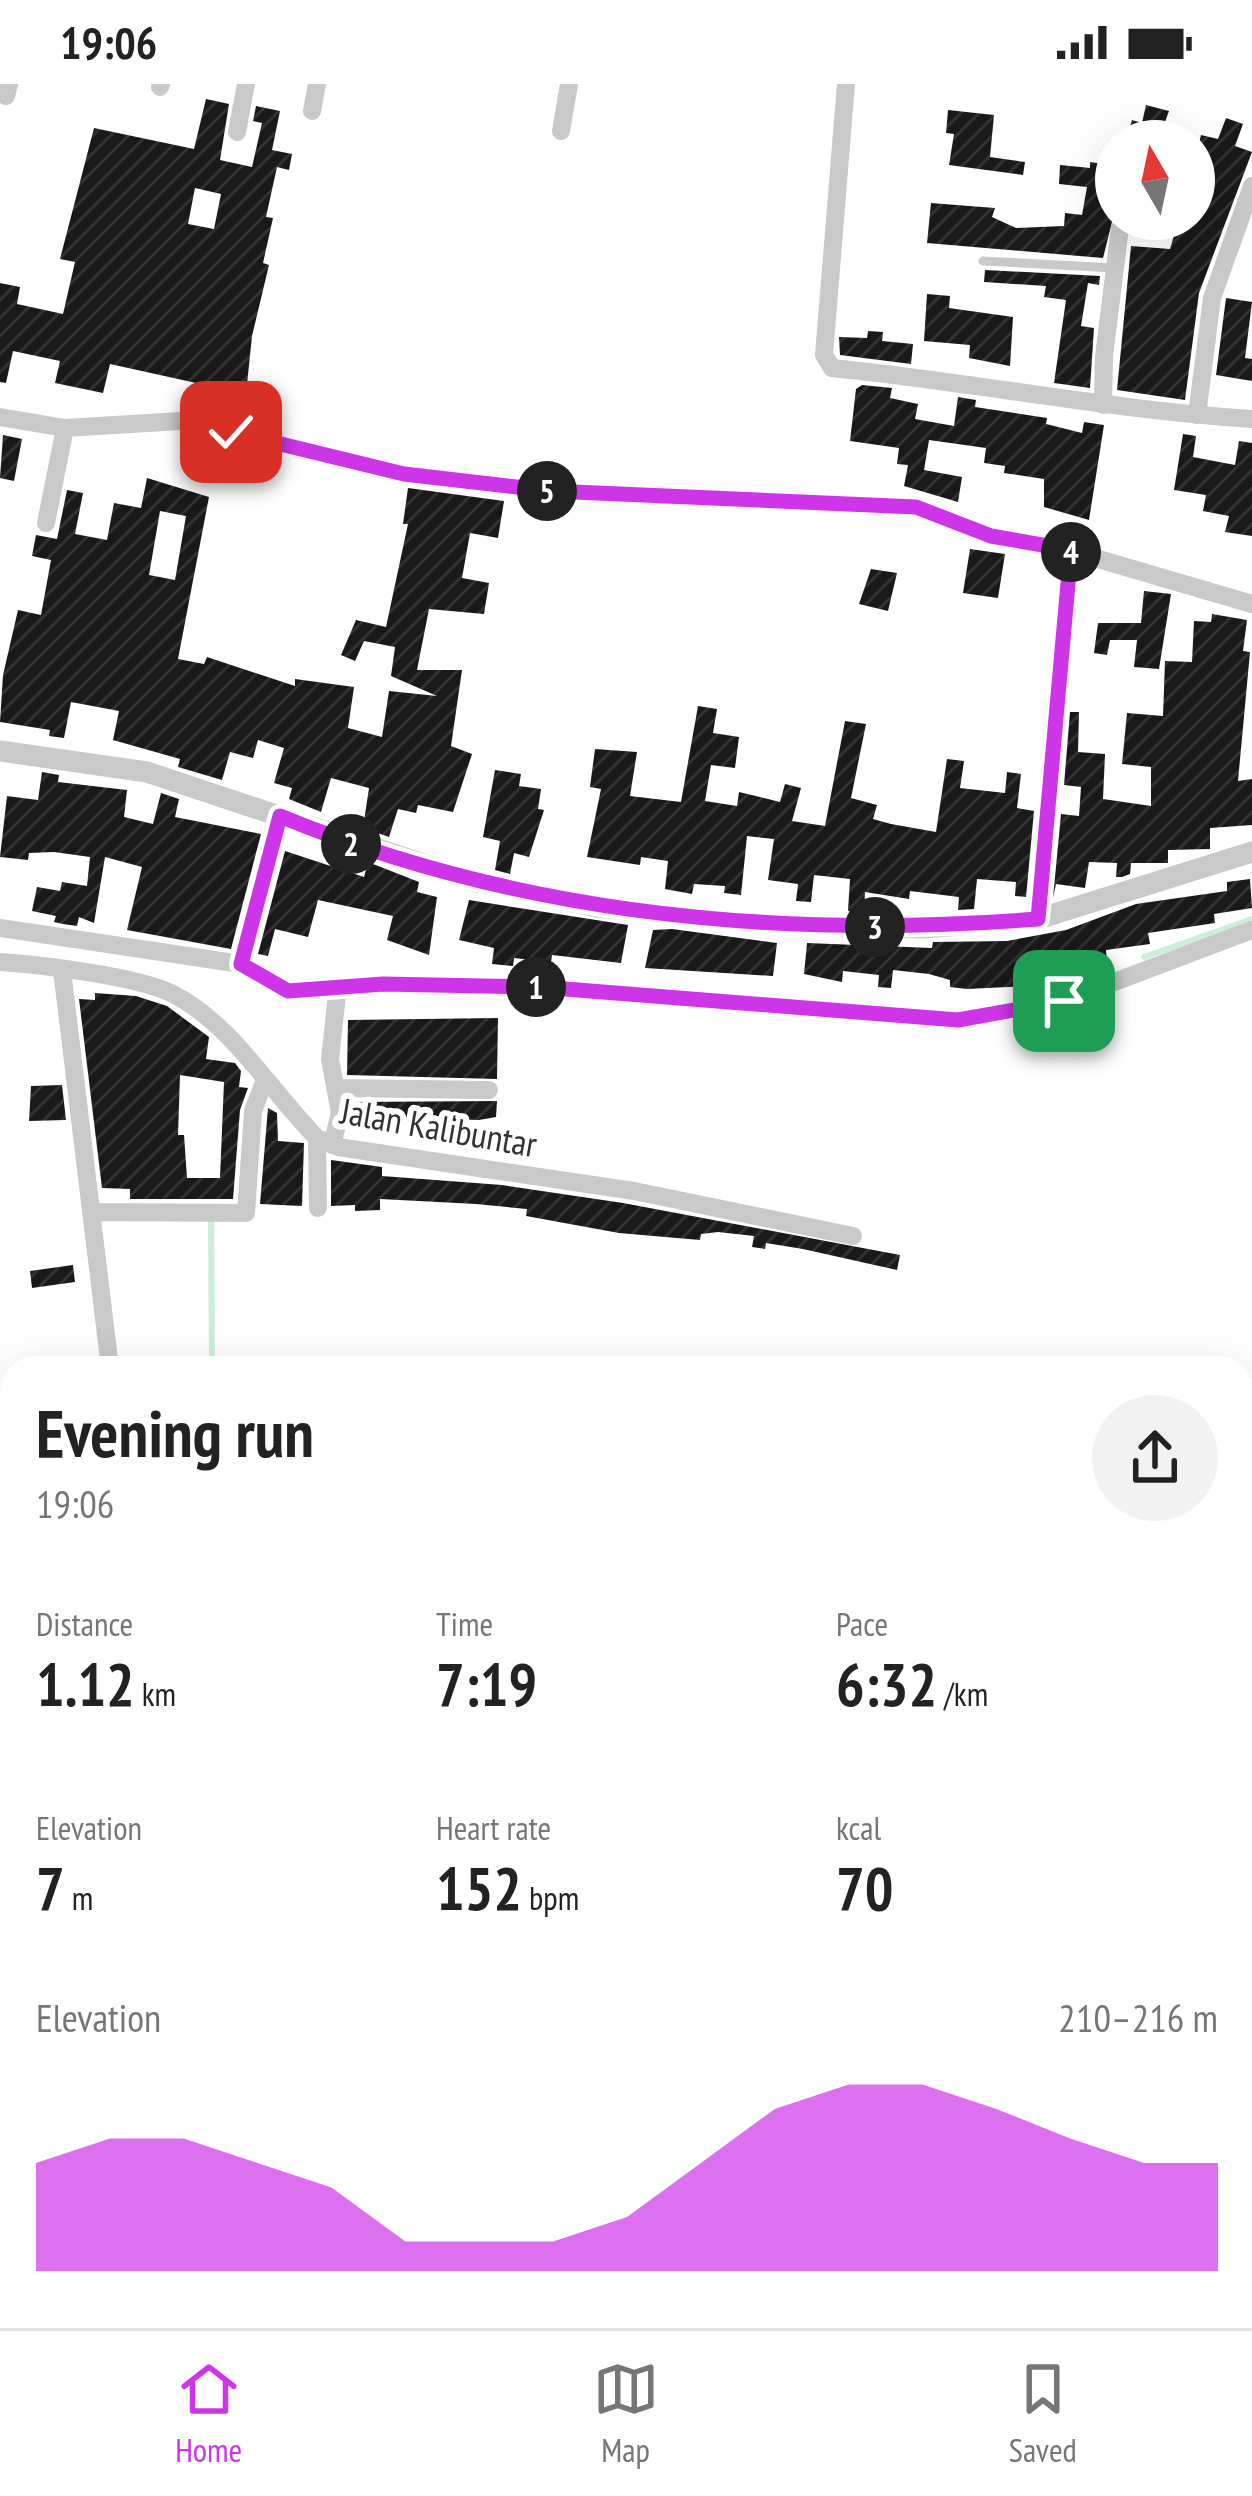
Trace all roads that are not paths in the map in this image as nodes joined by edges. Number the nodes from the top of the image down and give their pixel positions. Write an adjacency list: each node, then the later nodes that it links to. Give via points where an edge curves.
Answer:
1 (246, 84): 7 (street)
2 (316, 84): 5 (street)
3 (569, 84): 6 (street)
4 (846, 84): 12 (street, via 827,362)
5 (312, 110)
6 (561, 131)
7 (237, 132)
8 (1252, 186): 13 (street, via 1212,298)
9 (1118, 240): 11 (street)
10 (983, 261): 11 (lane)
11 (1115, 268): 12 (street)
12 (1103, 405): 13 (street)
13 (1197, 415): 15 (street)
14 (0, 417): 16 (street)
15 (1252, 418)
16 (65, 428): 17 (street); 18 (street, via 182,421 404,474 530,489 916,507 991,536)
17 (46, 523)
18 (1071, 550): 19 (street); 23 (street)
19 (1252, 604)
20 (0, 751): 21 (street, via 147,772)
21 (280, 816): 23 (street, via 477,882 597,907 794,925 924,928); 27 (street)
22 (1252, 852): 23 (street)
23 (1038, 919)
24 (0, 928): 27 (street)
25 (1252, 931): 29 (street, via 1079,997 982,1020 540,987)
26 (0, 962): 28 (street, Jalan Kalibuntar)
27 (241, 964): 29 (street, via 281,989)
28 (62, 970): 30 (street, Jalan Kalibuntar, via 173,994); 35 (street)
29 (338, 994): 31 (street, via 330,1044)
30 (265, 1080): 33 (street, Jalan Kalibuntar); 35 (street, via 254,1111 246,1213)
31 (335, 1088): 32 (street); 33 (street)
32 (489, 1090)
33 (332, 1132): 34 (street); 36 (street, Jalan Kalibuntar, via 441,1166 634,1191)
34 (318, 1208)
35 (91, 1212): 37 (street)
36 (853, 1236)
37 (109, 1356)

